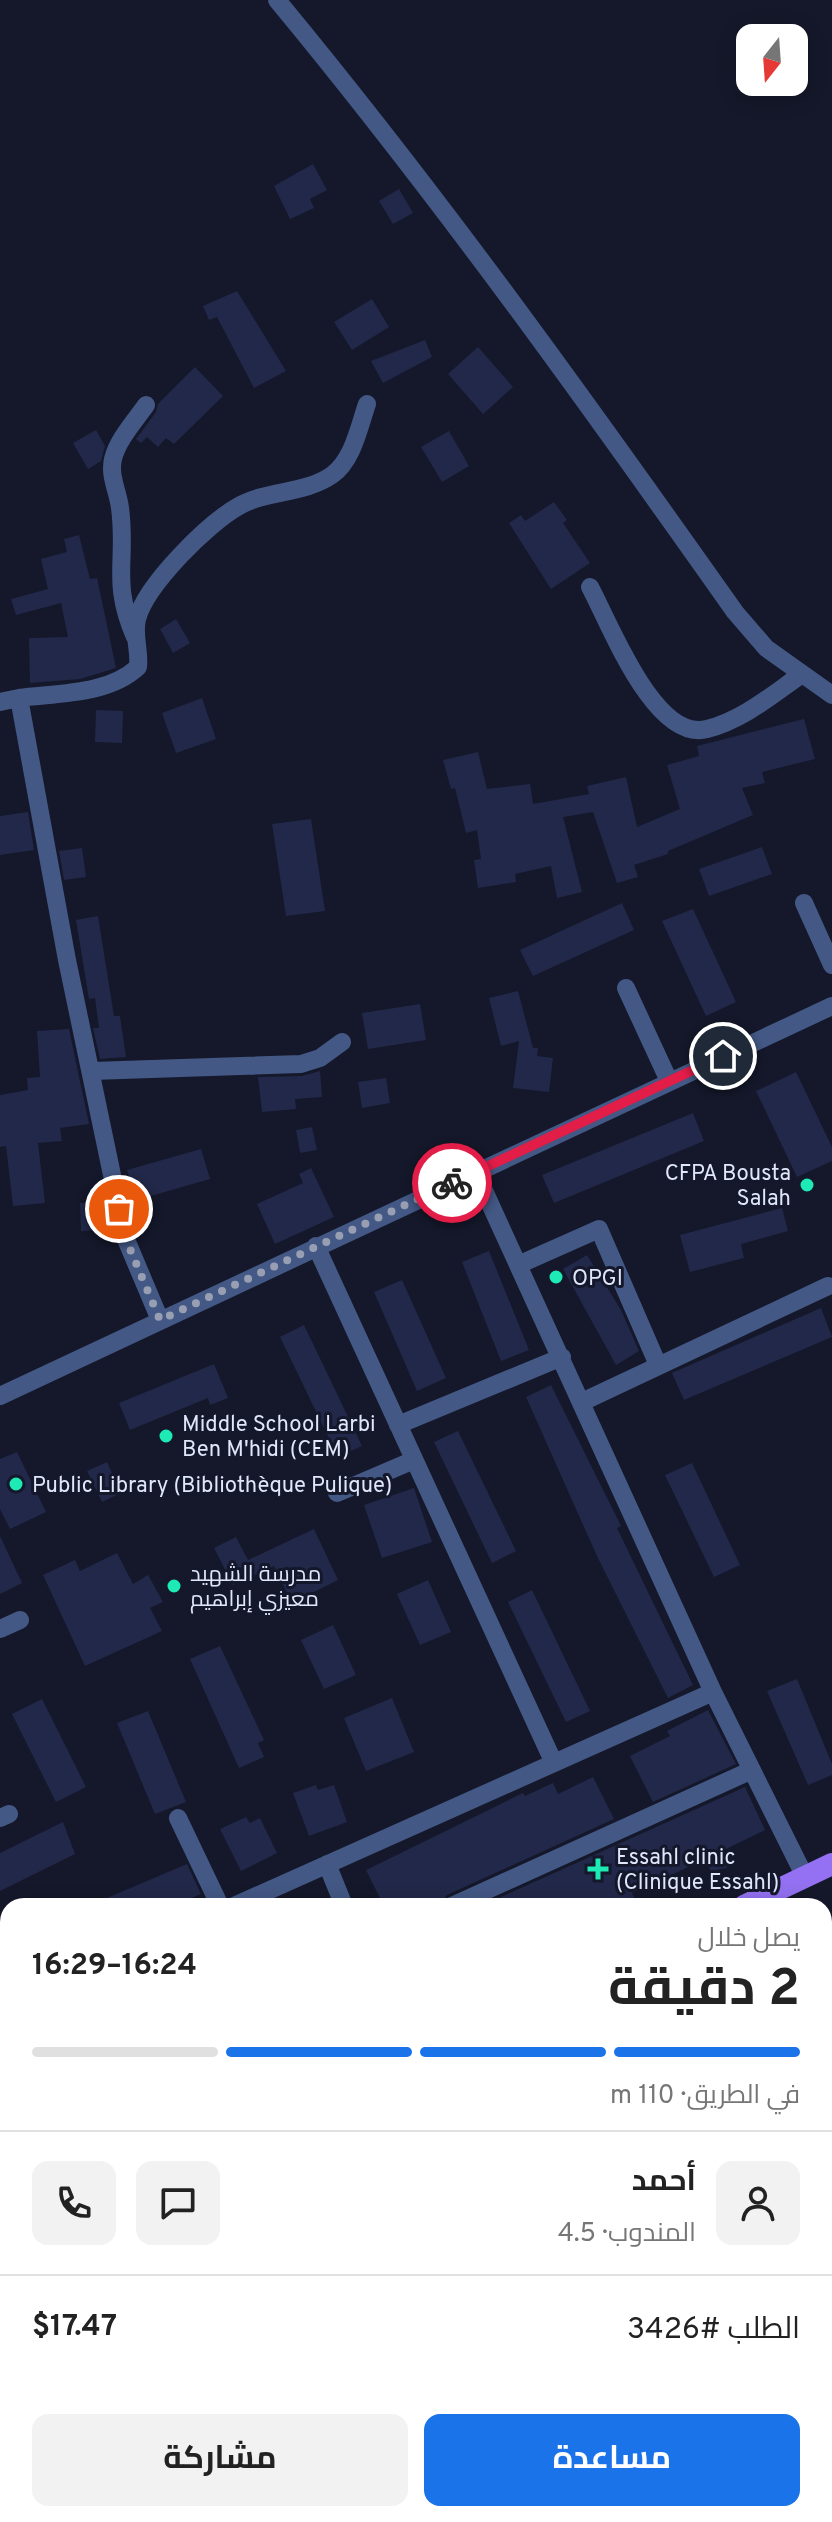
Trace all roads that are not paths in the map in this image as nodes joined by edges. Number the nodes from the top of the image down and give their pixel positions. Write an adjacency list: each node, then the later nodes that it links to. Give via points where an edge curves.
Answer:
1 (277, 0): 6 (street, via 552,352 735,612 766,648)
2 (367, 404): 5 (street, via 350,452 334,474 240,505 205,533 142,603)
3 (146, 405): 5 (street, via 113,460 121,525 118,581)
4 (590, 587): 6 (street, via 653,704 670,722 688,730 705,730 752,709)
5 (136, 640): 8 (street, via 138,667 113,685)
6 (802, 674): 7 (street)
7 (832, 695)
8 (19, 698): 9 (street); 15 (street)
9 (0, 702)
10 (804, 903): 11 (street)
11 (832, 965)
12 (626, 988): 16 (street)
13 (832, 1006): 16 (street)
14 (342, 1042): 15 (street, via 301,1064)
15 (92, 1071): 21 (street, via 125,1237)
16 (669, 1081): 17 (street)
17 (476, 1173): 18 (street); 19 (street)
18 (316, 1246): 21 (street); 26 (street)
19 (518, 1265): 22 (street); 23 (street, via 599,1229)
20 (828, 1286): 23 (street)
21 (160, 1320): 24 (street)
22 (562, 1357): 25 (street); 26 (street)
23 (658, 1365): 25 (street)
24 (0, 1396)
25 (582, 1402): 31 (street)
26 (398, 1425): 27 (street)
27 (414, 1460): 28 (street); 32 (street)
28 (337, 1493)
29 (20, 1620): 30 (street)
30 (0, 1629)
31 (713, 1692): 32 (street); 33 (street)
32 (553, 1761): 35 (street)
33 (752, 1770): 37 (street); 41 (street)
34 (178, 1818): 38 (street)
35 (327, 1864): 39 (street); 40 (street)
36 (832, 1864): 37 (main road)
37 (805, 1877): 42 (main road)
38 (216, 1898)
39 (252, 1898)
40 (341, 1898)
41 (470, 1898)
42 (761, 1898)

